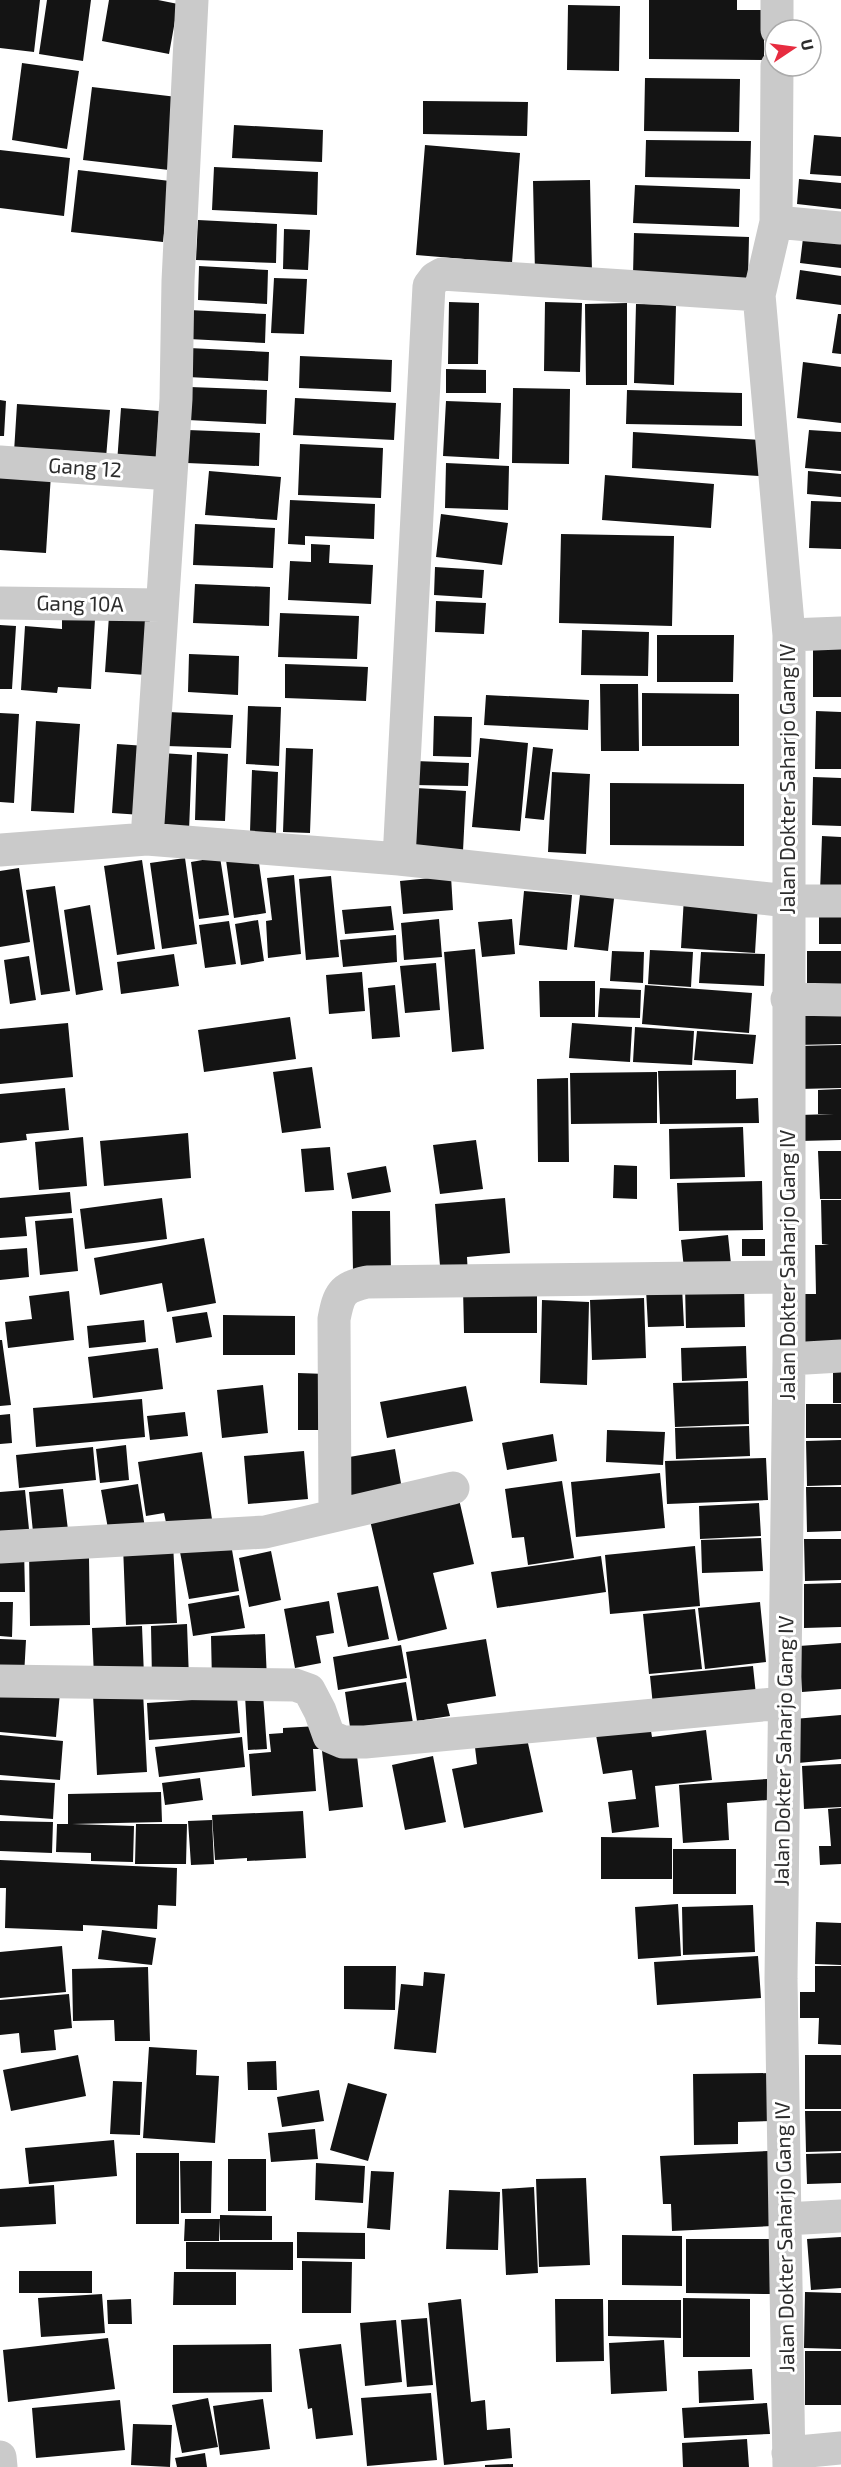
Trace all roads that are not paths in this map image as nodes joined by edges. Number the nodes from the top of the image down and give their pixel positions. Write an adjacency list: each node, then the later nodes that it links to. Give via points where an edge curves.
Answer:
1 (192, 0): 9 (street)
2 (777, 0): 3 (street)
3 (777, 18)
4 (777, 78): 5 (street, Jalan Dokter Saharjo Gang IV)
5 (776, 222): 6 (street); 7 (street, Jalan Dokter Saharjo Gang IV)
6 (841, 228)
7 (759, 295): 13 (street, Jalan Dokter Saharjo Gang IV); 16 (street, via 442,274 429,286)
8 (0, 462): 9 (street, Gang 12)
9 (170, 474): 11 (street)
10 (0, 603): 11 (street, Gang 10A)
11 (161, 605): 14 (street)
12 (841, 633): 13 (street)
13 (789, 635): 17 (street, Jalan Dokter Saharjo Gang IV)
14 (147, 839): 15 (street); 16 (street)
15 (0, 850)
16 (399, 859): 17 (street)
17 (788, 901): 18 (street); 19 (street, Jalan Dokter Saharjo Gang IV)
18 (841, 901)
19 (787, 999): 20 (street); 21 (street, Jalan Dokter Saharjo Gang IV)
20 (841, 1000)
21 (788, 1277): 23 (street, Jalan Dokter Saharjo Gang IV); 25 (street, via 367,1282 350,1286 339,1296 334,1319)
22 (841, 1356): 23 (street)
23 (789, 1359): 28 (street, Jalan Dokter Saharjo Gang IV)
24 (453, 1488): 25 (street)
25 (335, 1515): 26 (street, via 265,1532)
26 (0, 1547)
27 (0, 1681): 28 (street, via 295,1685 309,1690 329,1736 343,1742)
28 (784, 1703): 30 (street, Jalan Dokter Saharjo Gang IV, via 781,1979)
29 (841, 2216): 30 (street)
30 (785, 2219): 33 (street, Jalan Dokter Saharjo Gang IV)
31 (841, 2448): 33 (street)
32 (0, 2457): 34 (street)
33 (788, 2460)
34 (1, 2467)

